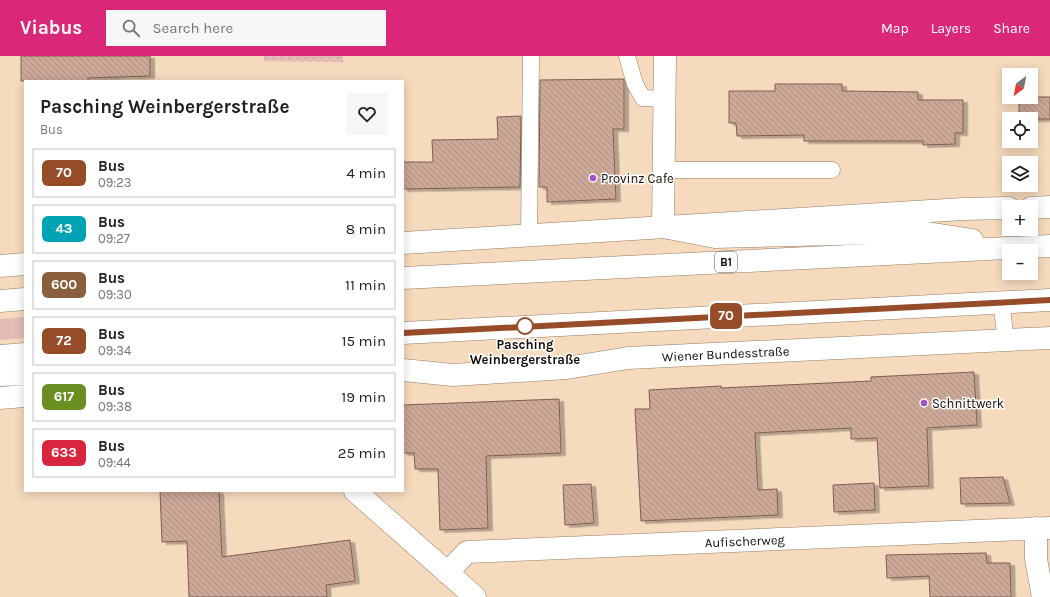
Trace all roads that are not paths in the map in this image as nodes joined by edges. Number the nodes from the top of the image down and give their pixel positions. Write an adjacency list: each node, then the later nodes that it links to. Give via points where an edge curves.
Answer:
1 (531, 56): 11 (lane)
2 (627, 56): 4 (lane, via 635,84 643,98)
3 (665, 56): 4 (street)
4 (664, 99): 5 (street)
5 (664, 170): 6 (lane); 10 (street)
6 (832, 170)
7 (1050, 207): 9 (street)
8 (1002, 208): 10 (street)
9 (1038, 208)
10 (663, 227): 11 (street); 13 (street, via 715,238 921,232)
11 (529, 235): 12 (street)
12 (404, 243)
13 (1003, 244)
14 (1038, 246): 15 (street, B1)
15 (1050, 246)
16 (1002, 248): 19 (street, B1)
17 (24, 264): 18 (street)
18 (0, 266)
19 (404, 278)
20 (24, 299): 22 (street)
21 (1050, 300): 23 (street)
22 (0, 301)
23 (1001, 302): 24 (street); 26 (lane)
24 (404, 333)
25 (1050, 338): 26 (street, Wiener Bundesstraße)
26 (1006, 340): 29 (street, Wiener Bundesstraße, via 628,358 566,368 453,375)
27 (24, 354): 28 (street)
28 (0, 356)
29 (404, 370)
30 (24, 374): 31 (street)
31 (0, 375)
32 (24, 396): 33 (street)
33 (0, 398)
34 (356, 492): 36 (street)
35 (1043, 528): 36 (street, Aufischerweg, via 467,552); 38 (street, via 1036,559)
36 (448, 573): 37 (street)
37 (475, 597)
38 (1043, 597)

